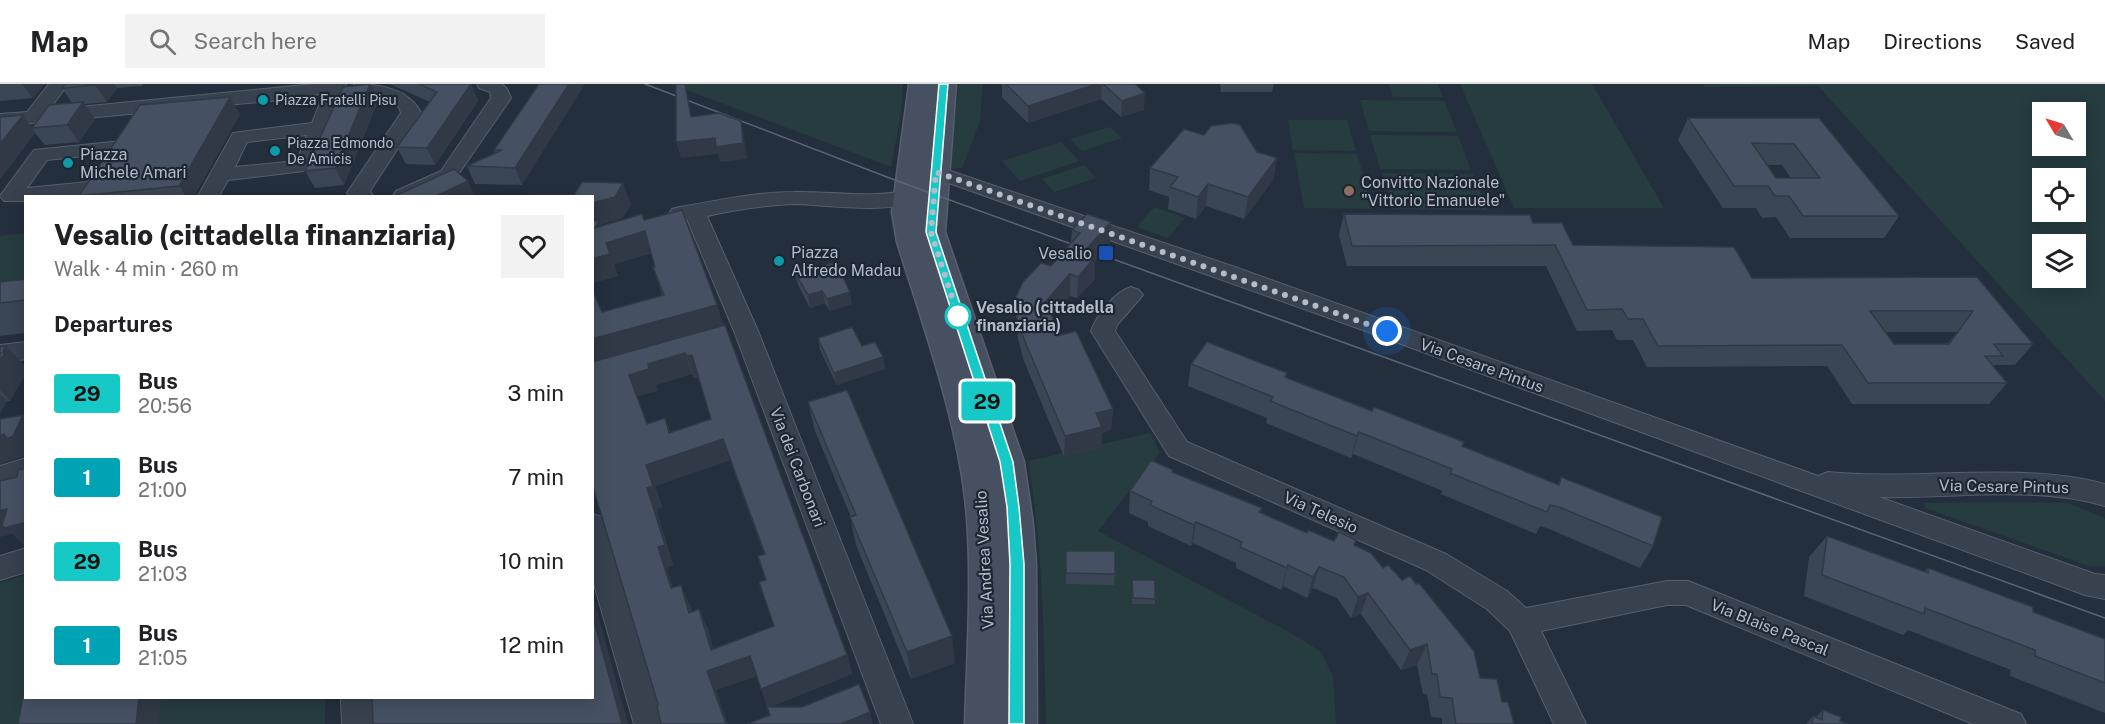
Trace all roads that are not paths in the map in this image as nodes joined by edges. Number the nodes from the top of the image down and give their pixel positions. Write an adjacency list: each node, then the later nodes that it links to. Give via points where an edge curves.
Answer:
1 (59, 84): 10 (street)
2 (332, 84): 8 (street, via 315,90)
3 (337, 84): 12 (street)
4 (363, 84): 17 (street, via 407,104 411,113 358,193)
5 (486, 84): 18 (street, via 498,89 501,98 448,175)
6 (921, 84): 20 (main road, Via Andrea Vesalio)
7 (944, 84): 14 (main road, Via Andrea Vesalio)
8 (269, 89): 9 (street)
9 (148, 106): 10 (street); 13 (street)
10 (33, 117): 11 (street)
11 (0, 120)
12 (320, 128): 15 (street, via 240,136); 15 (street, via 304,166)
13 (122, 147): 13 (street, via 41,154 11,196 94,188)
14 (936, 172): 27 (street, Via Cesare Pintus); 41 (main road, Via Andrea Vesalio, via 931,232 1006,462 1011,489 1017,564)
15 (221, 175): 16 (street)
16 (210, 195)
17 (361, 195)
18 (405, 195)
19 (694, 211): 20 (street, via 793,198 862,202); 21 (street); 39 (street, Via dei Carbonari, via 868,684)
20 (908, 211): 40 (main road, Via Andrea Vesalio, via 911,242 972,441 980,484 988,608)
21 (658, 218)
22 (1131, 295): 35 (street, Via Telesio, via 1106,322 1103,331 1178,449 1436,562 1497,600)
23 (24, 350): 24 (street)
24 (0, 354)
25 (24, 469): 26 (street)
26 (0, 476)
27 (1789, 476): 28 (street, Via Cesare Pintus, via 1836,484); 30 (street, Via Cesare Pintus)
28 (1901, 485): 29 (street, Via Cesare Pintus, via 2048,484); 30 (street, Via Cesare Pintus, via 1877,491 1877,501)
29 (2105, 495)
30 (1916, 523): 34 (street, Via Cesare Pintus)
31 (594, 532): 38 (street)
32 (24, 561): 33 (street)
33 (0, 568)
34 (2105, 587)
35 (1521, 622): 42 (street, Via Telesio); 43 (street, Via Blaise Pascal, via 1667,592 1688,593)
36 (357, 699): 37 (street)
37 (358, 724)
38 (650, 724)
39 (897, 724)
40 (986, 724)
41 (1016, 724)
42 (1570, 724)
43 (2010, 724)

